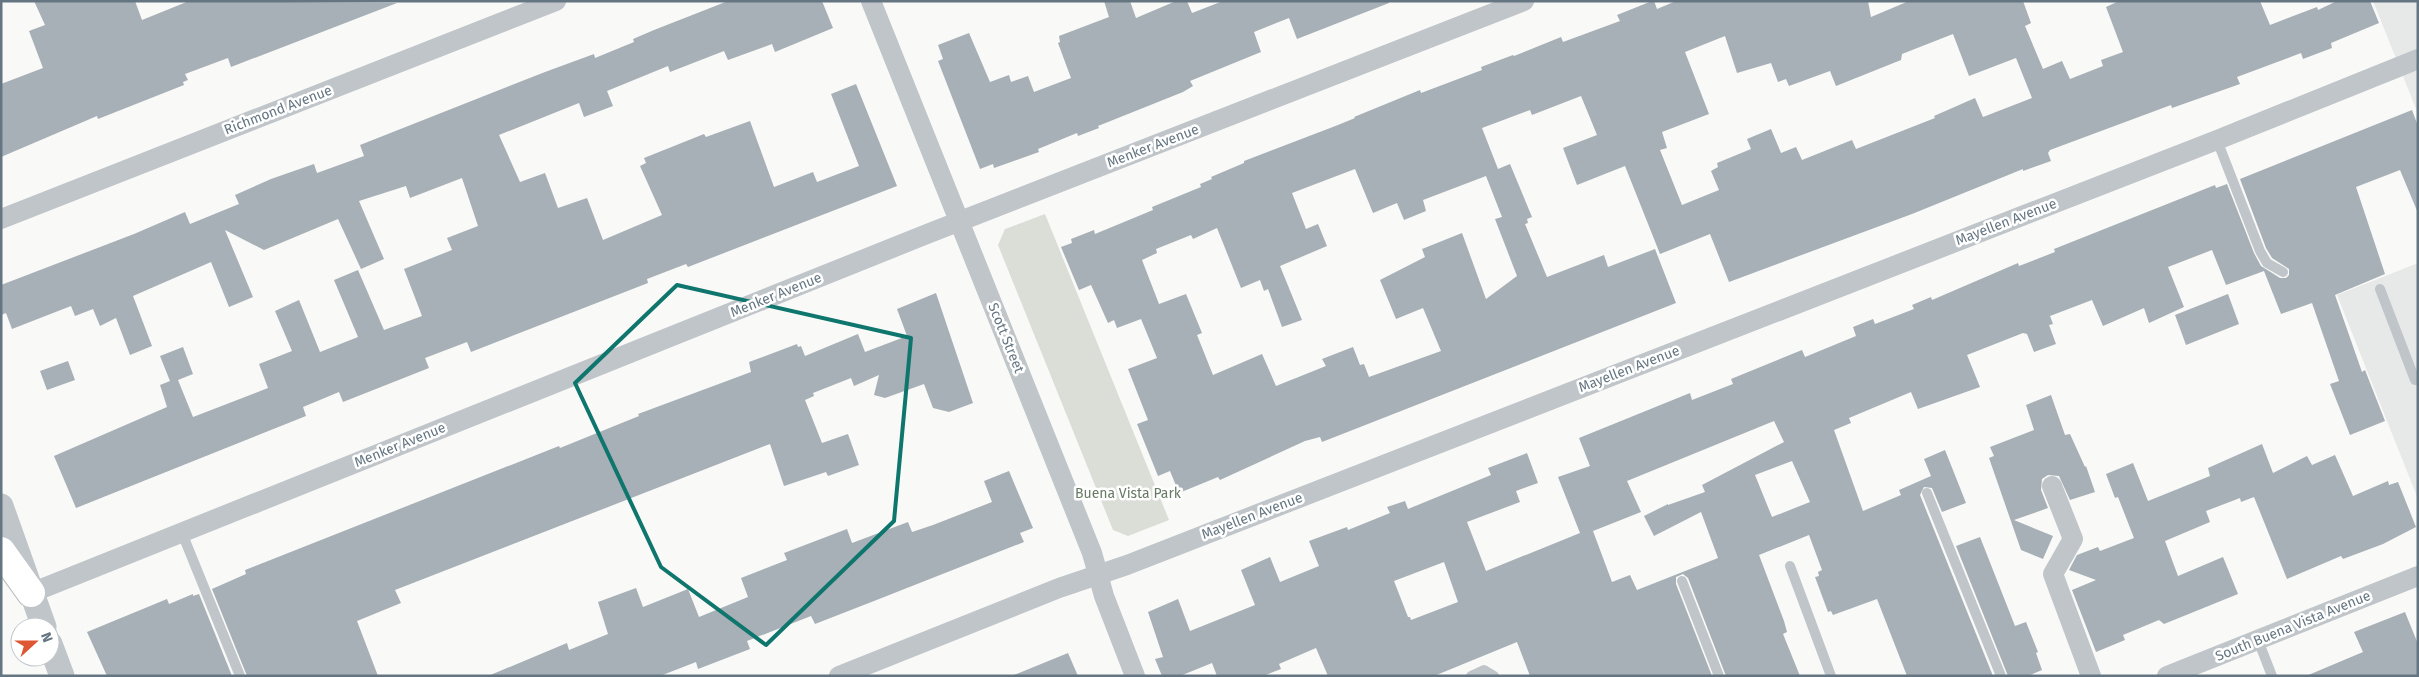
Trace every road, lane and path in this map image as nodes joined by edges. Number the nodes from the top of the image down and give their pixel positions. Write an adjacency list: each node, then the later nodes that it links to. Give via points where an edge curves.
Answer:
1 (556, 1): 6 (street, Richmond Avenue)
2 (871, 1): 7 (street, Scott Street)
3 (1524, 1): 7 (street, Menker Avenue)
4 (2418, 59): 5 (street, Mayellen Avenue)
5 (2217, 140): 8 (lane, via 2260,251 2267,263); 17 (street, Mayellen Avenue)
6 (1, 219)
7 (960, 221): 14 (street, Menker Avenue); 17 (street, Scott Street)
8 (2283, 272)
9 (2380, 289): 10 (lane, via 2415,380)
10 (2418, 379)
11 (2052, 486): 31 (street, via 2072,539 2053,574)
12 (1927, 493): 30 (lane)
13 (1, 506): 20 (street)
14 (182, 533): 20 (street, Menker Avenue); 23 (lane)
15 (1, 551): 20 (highway)
16 (1790, 566): 29 (lane)
17 (1098, 575): 24 (street, Mayellen Avenue); 25 (street, Scott Street)
18 (2418, 576): 22 (street, South Buena Vista Avenue)
19 (1682, 580): 28 (lane)
20 (31, 593): 21 (street)
21 (40, 617)
22 (2258, 640): 32 (street, South Buena Vista Avenue); 33 (lane)
23 (240, 676)
24 (839, 676)
25 (1135, 676)
26 (1471, 676): 27 (lane, via 1484,670)
27 (1494, 676)
28 (1719, 676)
29 (1831, 676)
30 (2000, 676)
31 (2091, 676)
32 (2167, 676)
33 (2272, 676)

